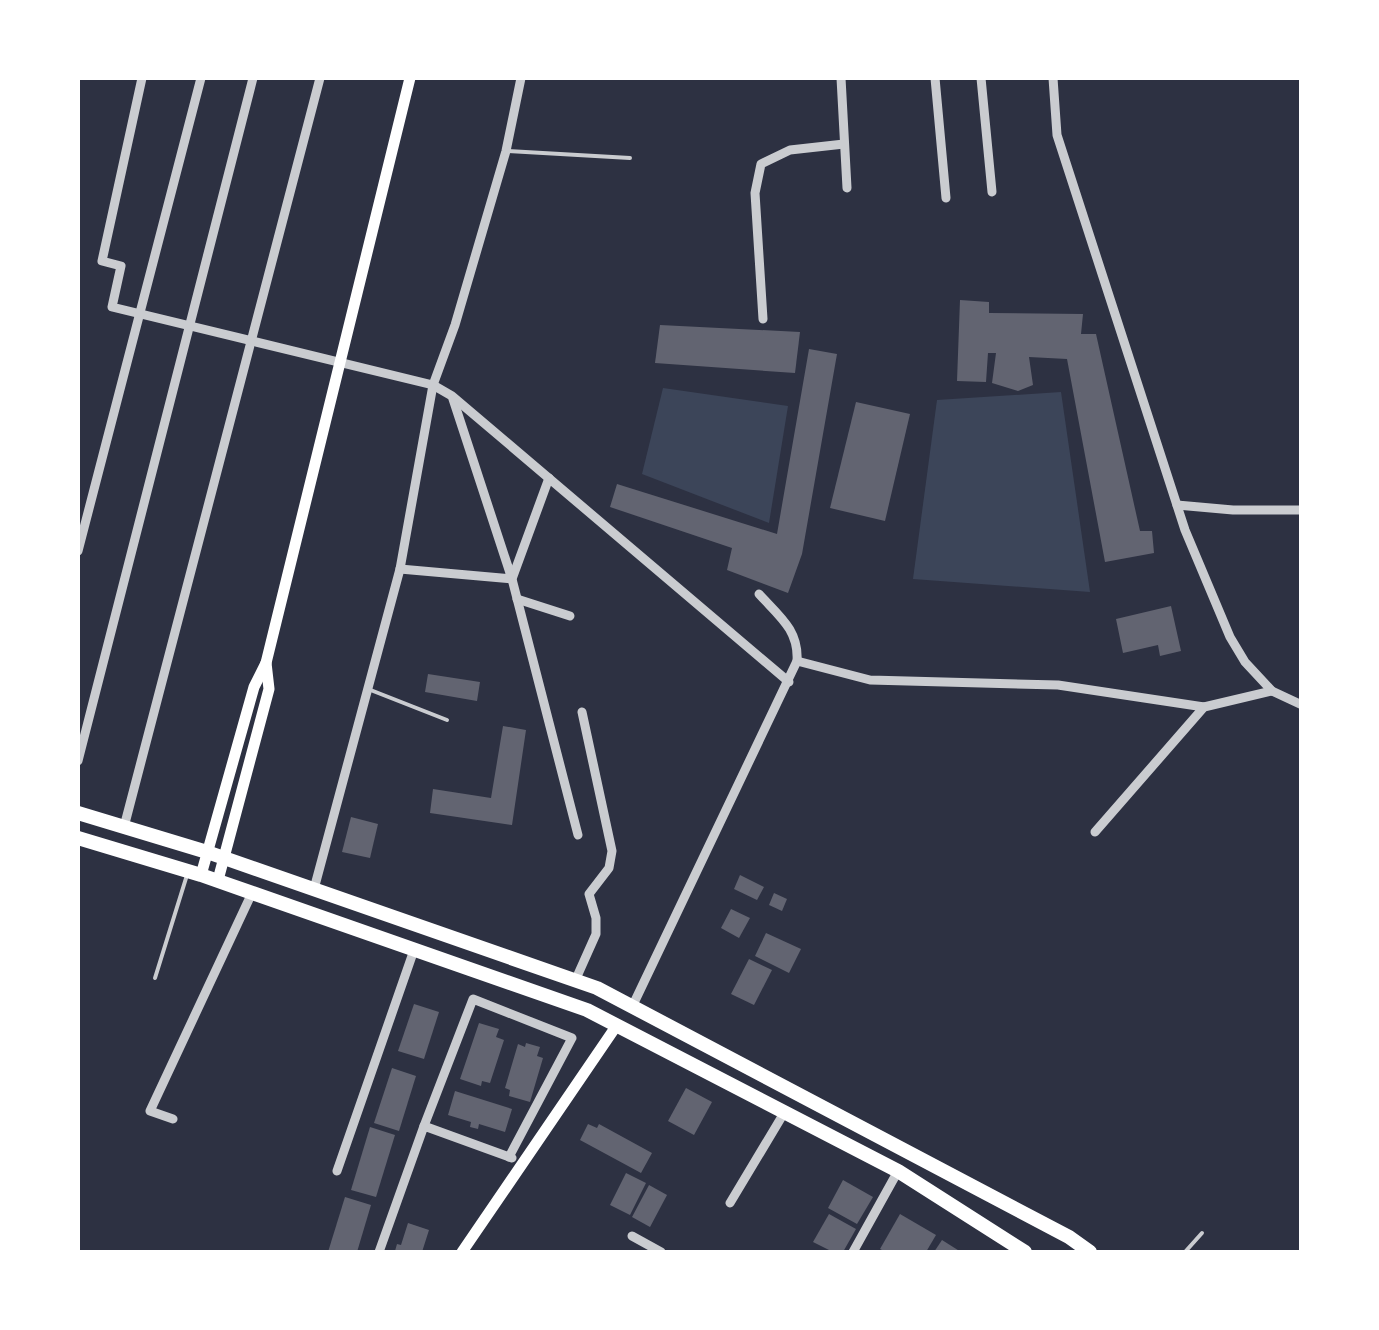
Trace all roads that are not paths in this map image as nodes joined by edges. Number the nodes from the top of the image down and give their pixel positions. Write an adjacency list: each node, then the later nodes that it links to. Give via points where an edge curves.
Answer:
1 (142, 78): 17 (street, via 102,261 121,266 112,307)
2 (201, 78): 17 (street)
3 (253, 78): 19 (street)
4 (320, 78): 20 (street)
5 (410, 78): 21 (main road)
6 (521, 78): 12 (street)
7 (841, 78): 11 (street)
8 (935, 78): 16 (street)
9 (981, 78): 15 (street)
10 (1053, 78): 25 (street, via 1057,136)
11 (844, 144): 14 (street); 18 (street, via 790,150 761,164 756,193)
12 (506, 151): 13 (lane); 22 (street)
13 (630, 158)
14 (847, 188)
15 (992, 192)
16 (946, 198)
17 (138, 313): 19 (street); 27 (street)
18 (763, 319)
19 (190, 326): 20 (street); 42 (street)
20 (249, 340): 21 (street); 44 (street)
21 (338, 361): 22 (street); 34 (main road)
22 (433, 385): 23 (street); 28 (street)
23 (452, 396): 24 (street); 29 (street)
24 (550, 478): 29 (street); 35 (street)
25 (1177, 505): 26 (street); 37 (street, via 1230,637)
26 (1302, 510)
27 (78, 551)
28 (400, 569): 29 (street); 36 (street)
29 (512, 579): 31 (street)
30 (759, 594): 33 (street, via 793,631)
31 (517, 599): 32 (street); 46 (street)
32 (570, 616)
33 (797, 661): 35 (street); 39 (street, via 870,680 1042,684)
34 (266, 663): 48 (main road); 49 (main road, via 269,690)
35 (789, 682): 57 (street)
36 (368, 689): 41 (lane); 52 (street)
37 (1272, 691): 38 (street); 39 (street)
38 (1302, 705)
39 (1204, 707): 45 (street)
40 (582, 712): 56 (street, via 612,851 609,868 589,894 596,934)
41 (447, 720)
42 (78, 761)
43 (78, 813): 44 (main road)
44 (124, 827): 48 (main road)
45 (1095, 832)
46 (578, 835)
47 (78, 838): 50 (main road)
48 (207, 852): 49 (main road); 50 (main road)
49 (223, 858): 51 (main road); 52 (main road)
50 (195, 873): 51 (main road); 55 (lane)
51 (218, 880): 53 (main road)
52 (314, 889): 56 (main road)
53 (252, 893): 54 (main road); 60 (street, via 150,1111)
54 (414, 950): 58 (main road); 64 (street)
55 (156, 978)
56 (575, 981): 57 (main road)
57 (633, 1006): 58 (main road); 74 (main road)
58 (617, 1025): 59 (main road); 63 (main road)
59 (784, 1113): 65 (main road); 66 (street)
60 (173, 1119)
61 (424, 1126): 62 (street); 62 (street, via 473,999 572,1038); 69 (street)
62 (509, 1157): 63 (street)
63 (524, 1162): 70 (main road)
64 (337, 1171)
65 (898, 1171): 72 (street); 73 (main road)
66 (730, 1203)
67 (1202, 1233): 75 (lane)
68 (632, 1236): 71 (street)
69 (379, 1252)
70 (462, 1252)
71 (661, 1252)
72 (854, 1252)
73 (1025, 1252)
74 (1090, 1252)
75 (1185, 1252)

